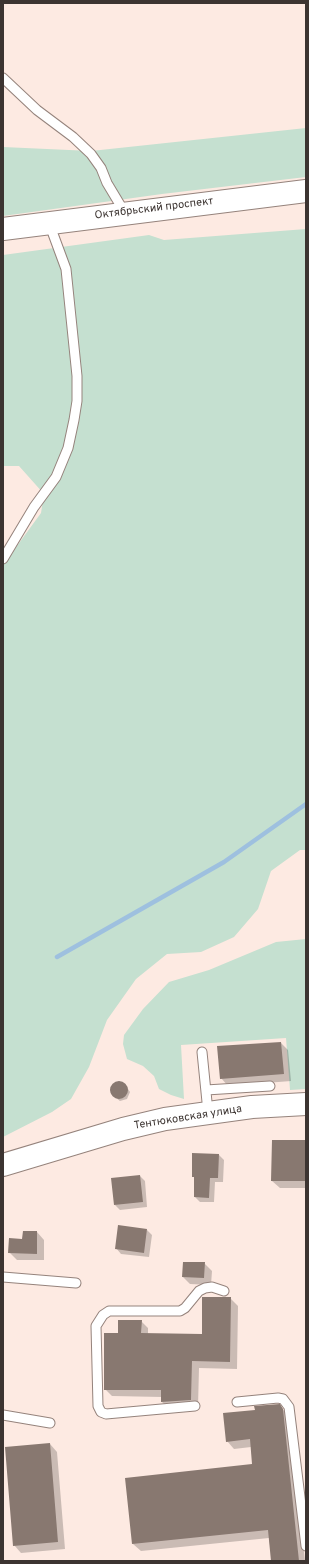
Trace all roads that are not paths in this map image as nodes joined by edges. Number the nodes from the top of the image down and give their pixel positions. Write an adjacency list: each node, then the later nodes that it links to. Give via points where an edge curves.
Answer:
1 (3, 78): 3 (lane, via 91,154)
2 (306, 191): 3 (street, Октябрьский проспект)
3 (125, 213): 4 (street, Октябрьский проспект)
4 (49, 223): 5 (street, Октябрьский проспект); 6 (lane, via 66,269 77,376 77,401 68,448 56,477)
5 (3, 229)
6 (3, 558)
7 (202, 1052): 9 (lane)
8 (270, 1086): 9 (lane)
9 (206, 1090): 11 (lane)
10 (306, 1104): 11 (street, Тентюковская улица)
11 (208, 1112): 12 (street, Тентюковская улица, via 123,1129)
12 (3, 1165)
13 (3, 1278): 14 (lane)
14 (76, 1283)
15 (224, 1291): 17 (lane, via 212,1287 205,1288 180,1311 109,1311 96,1326 99,1414)
16 (237, 1402): 20 (lane, via 278,1398 283,1399 289,1407)
17 (195, 1406)
18 (3, 1415): 19 (lane)
19 (50, 1423)
20 (306, 1546)

